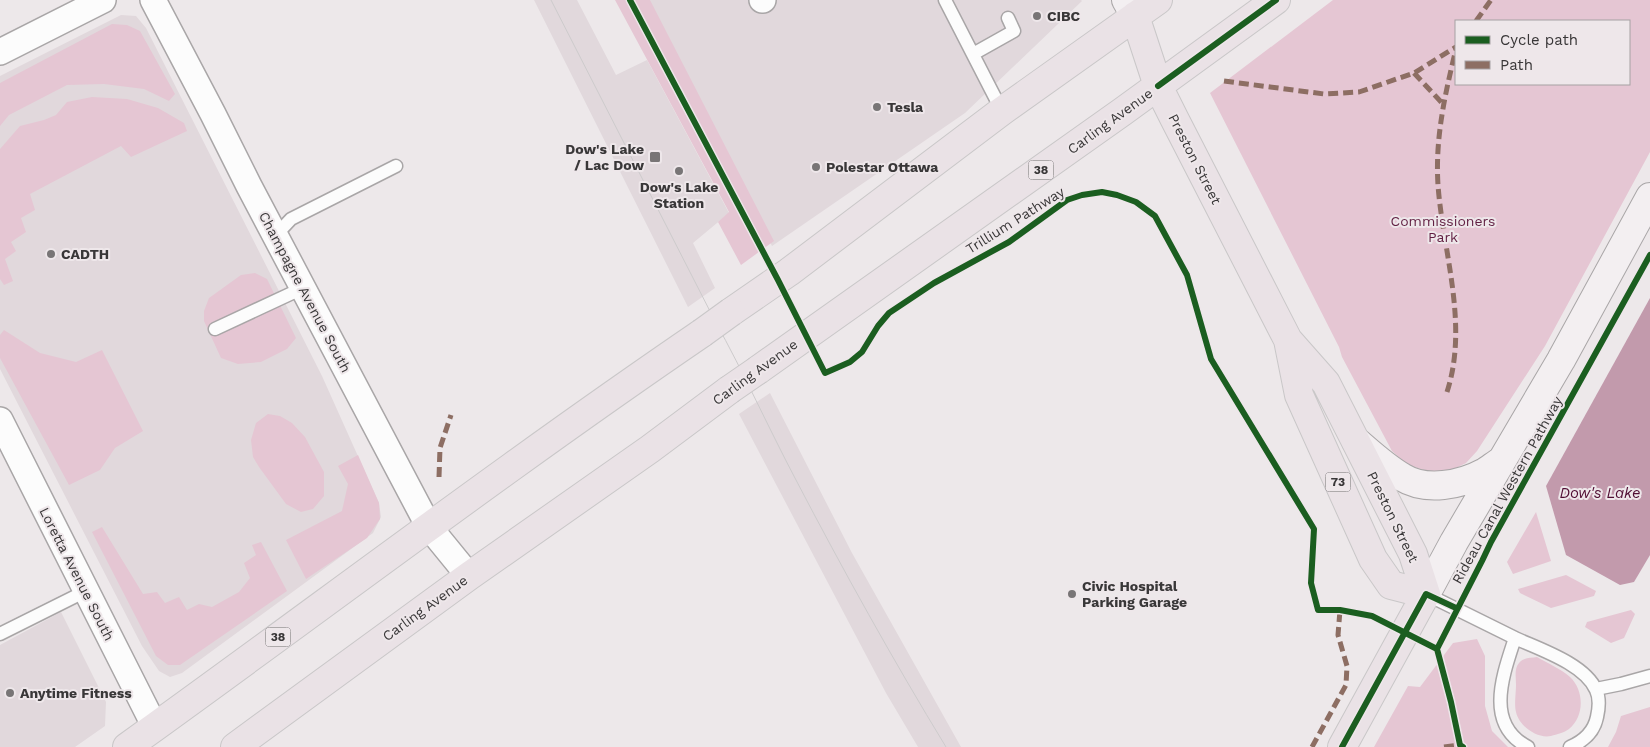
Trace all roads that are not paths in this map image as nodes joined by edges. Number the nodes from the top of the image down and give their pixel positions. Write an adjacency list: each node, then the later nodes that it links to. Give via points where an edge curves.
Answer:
1 (103, 0): 8 (street)
2 (153, 0): 14 (street, Champagne Avenue South)
3 (945, 0): 9 (lane)
4 (1158, 0): 6 (main road, 38)
5 (1276, 0): 10 (main road, Carling Avenue / 38)
6 (1130, 8): 10 (main road, Preston Street / 73); 11 (main road, 38)
7 (1008, 18): 9 (lane, via 1014,31)
8 (0, 52)
9 (972, 54): 11 (lane)
10 (1158, 86): 17 (main road, Preston Street / 73); 22 (main road, Carling Avenue / 38, bridge)
11 (1002, 112): 21 (main road, 38, bridge, via 783,276)
12 (396, 166): 14 (lane, via 291,220)
13 (1650, 197): 20 (main road)
14 (275, 236): 15 (street, Champagne Avenue South)
15 (302, 288): 16 (lane); 21 (street, Champagne Avenue South)
16 (215, 329)
17 (1288, 340): 19 (main road, Preston Street / 73, via 1326,383); 24 (main road, Preston Street / 73, via 1298,395 1373,559 1391,585)
18 (0, 420): 23 (street, Loretta Avenue South)
19 (1356, 441): 20 (main road, via 1403,478 1430,486 1471,478); 24 (main road, Preston Street / 73, via 1413,554)
20 (1502, 460): 24 (main road)
21 (429, 527): 22 (street, Champagne Avenue South); 29 (main road, 38)
22 (469, 576): 31 (main road, Carling Avenue / 38)
23 (86, 591): 25 (lane); 29 (street, Loretta Avenue South)
24 (1426, 594): 26 (lane); 32 (main road)
25 (0, 634)
26 (1515, 638): 28 (lane, via 1581,670); 33 (lane, via 1500,686 1500,702 1509,731 1516,741)
27 (1650, 676): 28 (lane)
28 (1596, 689): 34 (lane, via 1599,703 1597,720 1590,735)
29 (155, 727): 30 (main road, 38)
30 (127, 747)
31 (236, 747)
32 (1342, 747)
33 (1528, 747)
34 (1570, 747)

